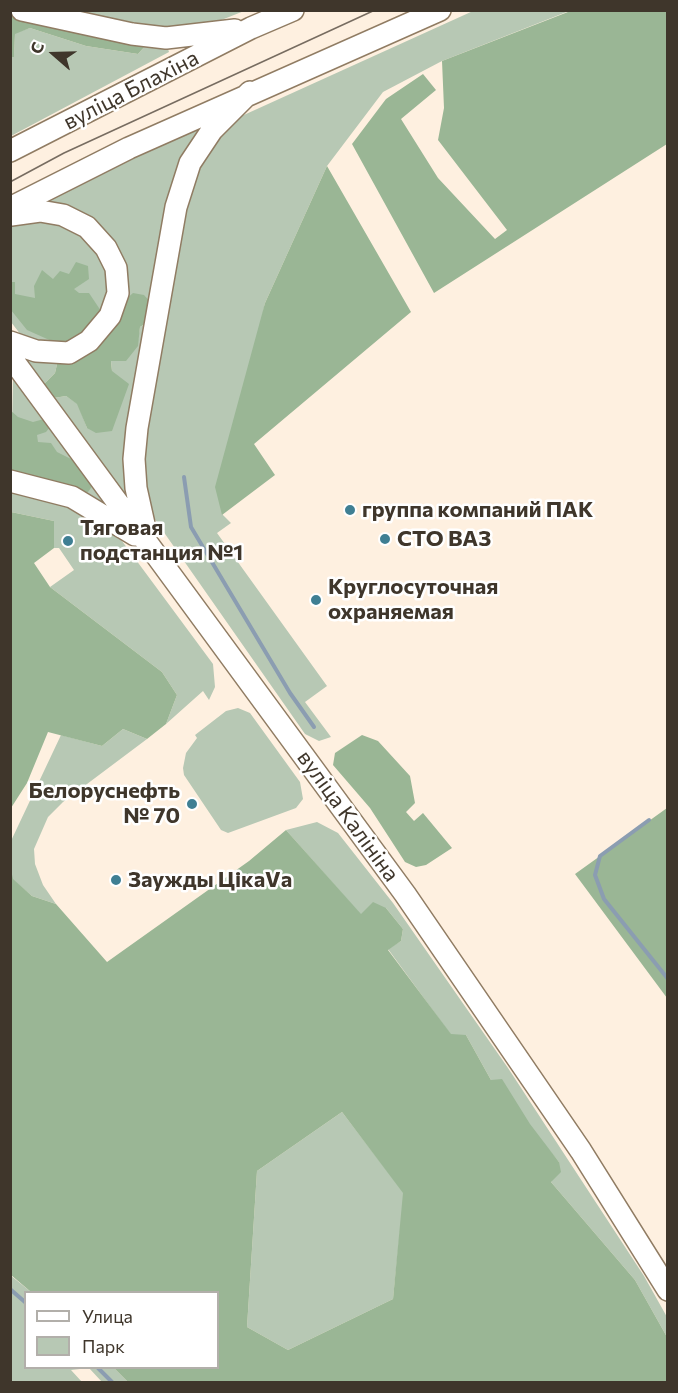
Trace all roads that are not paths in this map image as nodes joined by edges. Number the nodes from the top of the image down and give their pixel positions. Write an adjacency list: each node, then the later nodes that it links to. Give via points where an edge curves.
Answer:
1 (22, 10): 4 (main road, via 166,38)
2 (293, 10): 4 (main road)
3 (440, 10): 5 (main road)
4 (251, 28): 6 (main road, вуліца Блахіна)
5 (250, 92): 7 (main road); 12 (main road, via 212,130 190,163 176,207 134,459 140,512)
6 (10, 151)
7 (10, 208)
8 (10, 215): 9 (main road, via 40,211 63,215 87,227 106,248 116,268 118,293 110,316 89,341 69,353 36,351)
9 (10, 342)
10 (10, 356): 12 (main road, вуліца Калініна)
11 (10, 481): 12 (main road, via 72,497)
12 (149, 546): 13 (main road, вуліца Калініна, via 412,903 581,1151)
13 (668, 1290)

